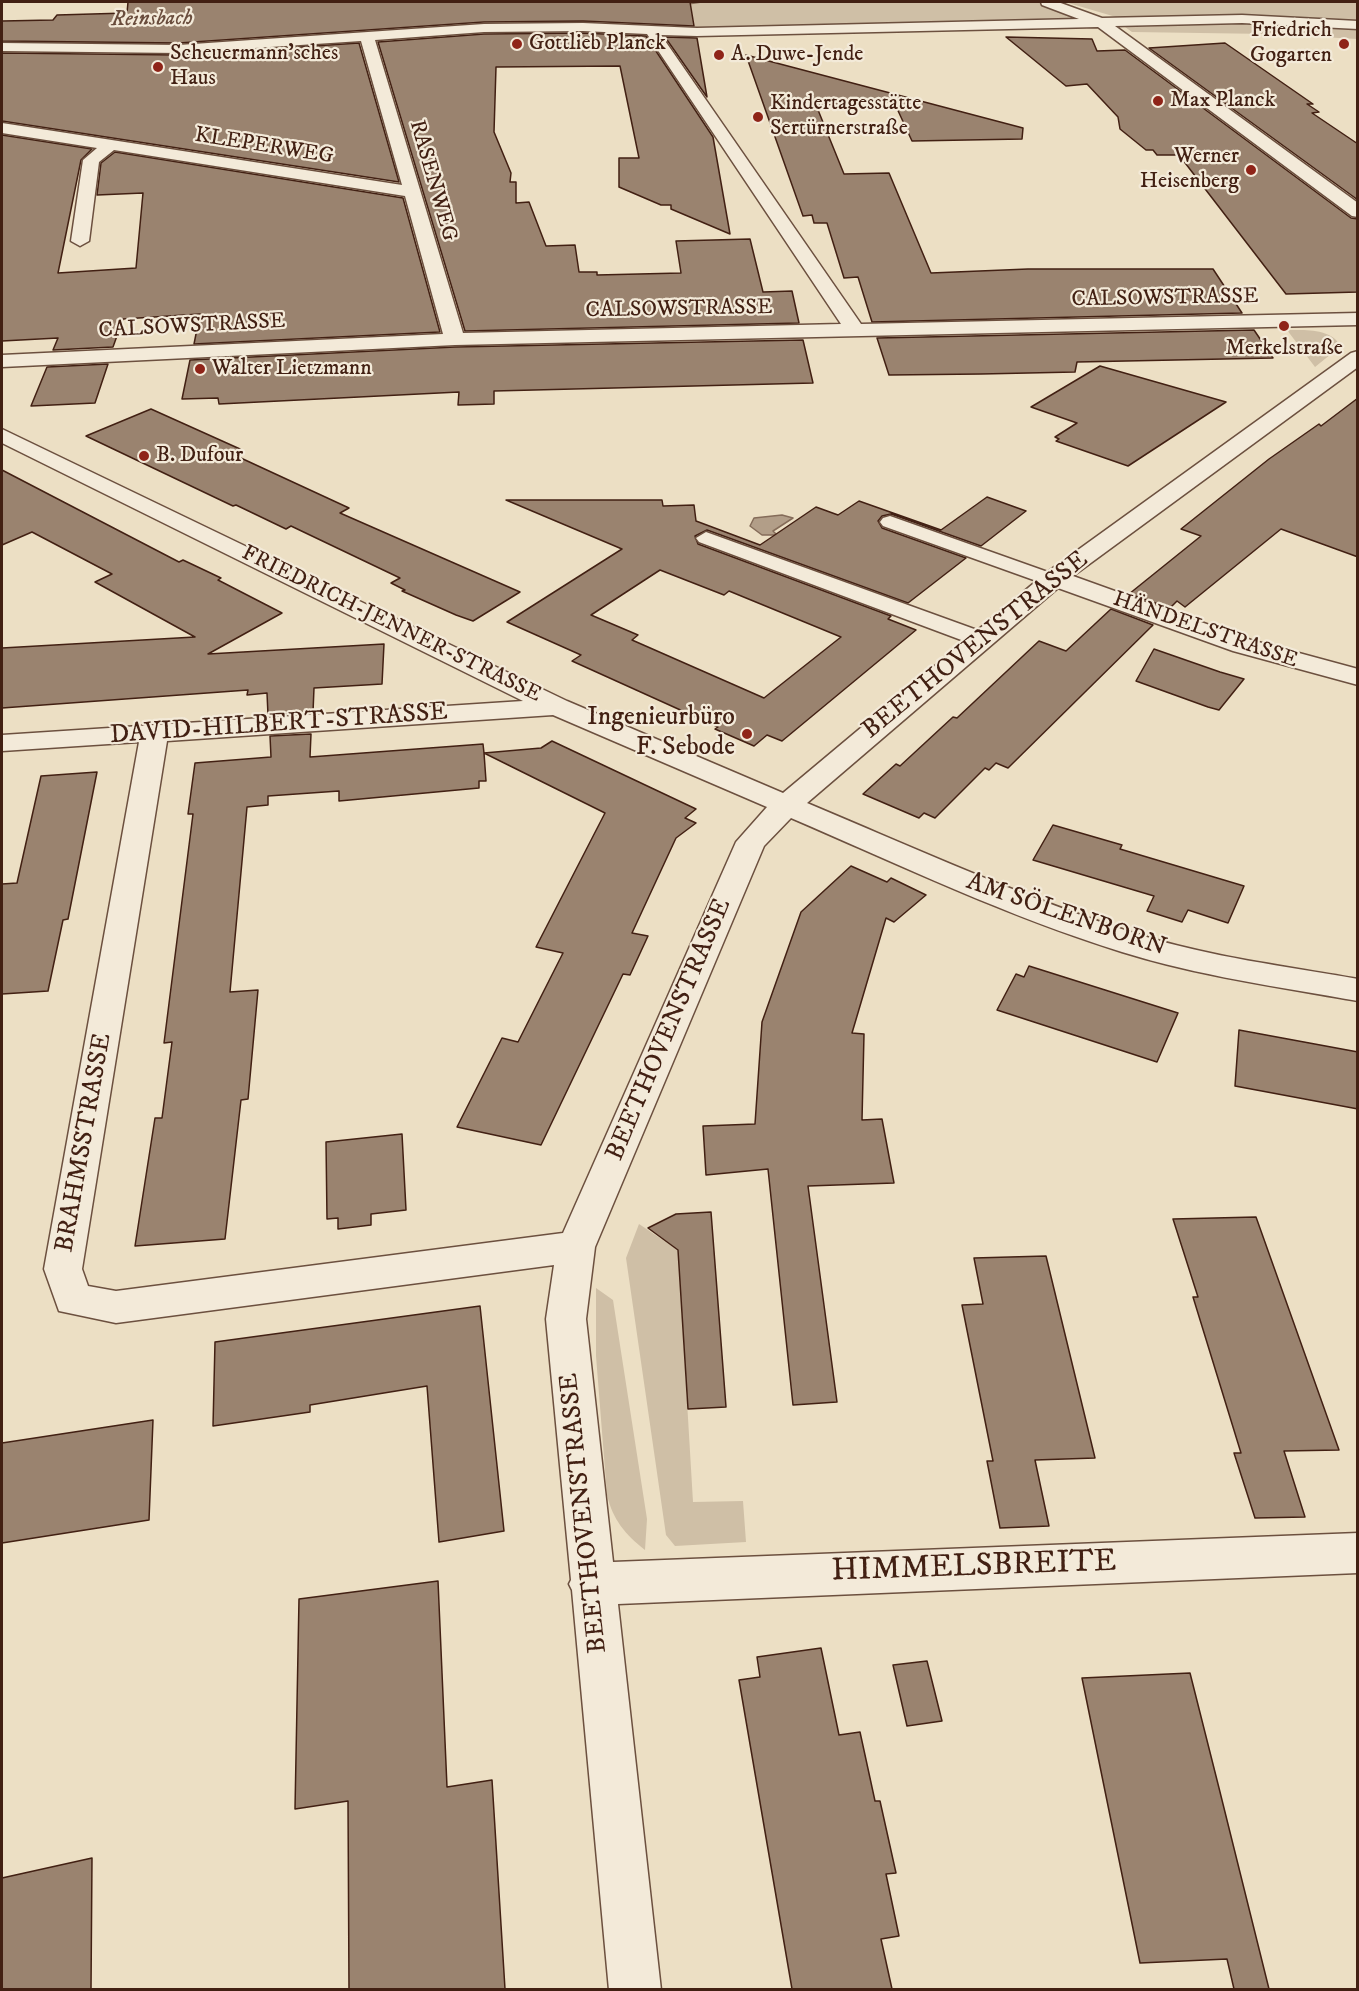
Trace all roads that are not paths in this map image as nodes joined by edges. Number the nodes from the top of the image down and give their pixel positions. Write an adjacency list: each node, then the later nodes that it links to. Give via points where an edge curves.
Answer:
1 (1047, 2): 2 (street)
2 (1102, 23): 3 (street, via 1242,19); 4 (street); 5 (street)
3 (1358, 25)
4 (652, 31): 6 (street, via 543,27); 15 (street)
5 (1117, 34): 7 (street); 12 (street)
6 (369, 35): 8 (street, via 162,50); 11 (street, RASENWEG)
7 (1199, 35)
8 (2, 47)
9 (2, 128): 10 (street, KLEPERWEG)
10 (110, 146): 11 (street, KLEPERWEG); 13 (street, via 91,160)
11 (412, 192): 16 (street, RASENWEG)
12 (1358, 212)
13 (80, 241)
14 (1358, 319): 15 (street, CALSOWSTRASSE)
15 (855, 330): 16 (street, CALSOWSTRASSE)
16 (455, 339): 18 (street, CALSOWSTRASSE)
17 (1358, 357): 22 (street, BEETHOVENSTRASSE)
18 (2, 361)
19 (2, 435): 25 (street, FRIEDRICH-JENNER-STRASSE)
20 (890, 522): 22 (lane)
21 (706, 538): 23 (lane)
22 (1053, 579): 23 (street, BEETHOVENSTRASSE); 24 (street, HÄNDELSTRASSE, via 1241,646)
23 (980, 639): 28 (street, BEETHOVENSTRASSE)
24 (1358, 677)
25 (557, 707): 26 (street, DAVID-HILBERT-STRASSE); 28 (street, FRIEDRICH-JENNER-STRASSE)
26 (154, 734): 27 (street, DAVID-HILBERT-STRASSE); 30 (street, BRAHMSSTRASSE, via 63,1269 73,1300 116,1307)
27 (2, 743)
28 (785, 806): 29 (street, AM SÖLENBORN, via 1028,906 1132,944 1203,962); 30 (street, BEETHOVENSTRASSE, via 751,842)
29 (1358, 990)
30 (576, 1247): 32 (street, BEETHOVENSTRASSE, via 566,1319)
31 (1358, 1553): 32 (street, HIMMELSBREITE)
32 (591, 1584): 33 (street, BEETHOVENSTRASSE)
33 (635, 1989)

